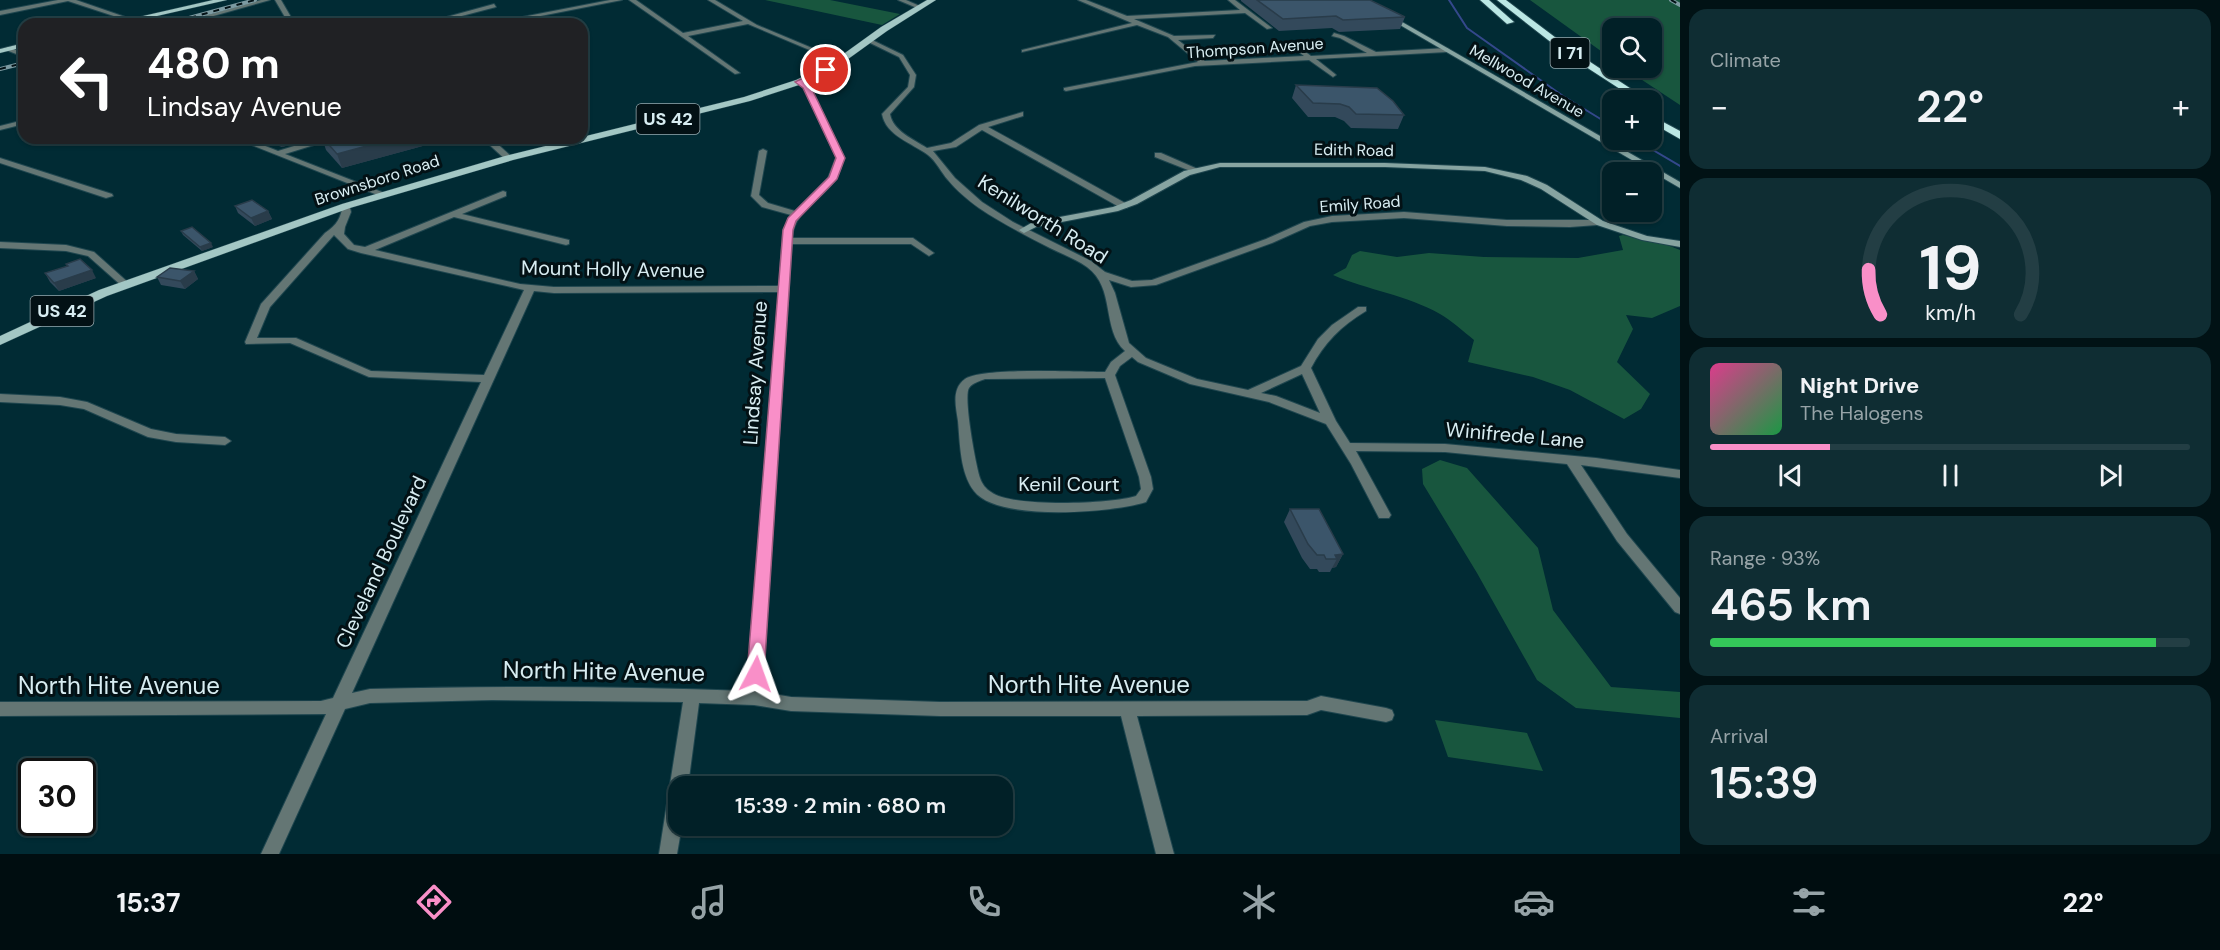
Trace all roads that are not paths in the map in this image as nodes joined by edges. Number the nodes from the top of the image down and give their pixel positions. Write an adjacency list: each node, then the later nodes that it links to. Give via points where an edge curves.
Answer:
1 (68, 0): 18 (street); 20 (street)
2 (223, 0): 21 (main road)
3 (267, 0): 22 (street)
4 (278, 0): 23 (street)
5 (488, 0): 15 (street)
6 (620, 0): 26 (street)
7 (632, 0): 32 (street)
8 (711, 0): 28 (street)
9 (901, 0): 16 (street)
10 (932, 0): 16 (main road, Brownsboro Road / US 42)
11 (1081, 0): 27 (street)
12 (1231, 0): 17 (street)
13 (1484, 0): 30 (highway)
14 (1502, 0): 48 (highway, I 71, via 1569,52)
15 (494, 6): 24 (street); 25 (street)
16 (919, 7): 36 (main road, Brownsboro Road / US 42)
17 (1247, 11): 27 (street); 31 (street)
18 (0, 13)
19 (1386, 15): 38 (street, Mellwood Avenue)
20 (125, 18)
21 (140, 18)
22 (200, 18)
23 (288, 18)
24 (447, 18)
25 (507, 18)
26 (531, 18)
27 (1126, 18): 29 (street)
28 (749, 22): 32 (street); 42 (street)
29 (1137, 23): 35 (street); 39 (street)
30 (1515, 27)
31 (1269, 28)
32 (682, 35): 44 (street)
33 (1334, 35): 40 (street)
34 (1213, 36): 35 (street)
35 (1173, 38): 43 (street)
36 (868, 40): 42 (main road, Brownsboro Road / US 42); 62 (street, Kenilworth Road, via 900,56 911,68 912,84 887,111 886,118 903,137)
37 (1292, 44): 41 (street)
38 (1447, 50): 40 (street, Thompson Avenue); 69 (street, Mellwood Avenue)
39 (1024, 51)
40 (1374, 54): 41 (street, Thompson Avenue)
41 (1310, 57): 43 (street, Thompson Avenue); 45 (street)
42 (840, 61): 46 (main road, Brownsboro Road / US 42)
43 (1203, 63): 47 (street, Thompson Avenue)
44 (737, 73)
45 (1333, 75)
46 (799, 82): 57 (main road, Brownsboro Road / US 42); 76 (street, Lindsay Avenue, via 807,87 840,158 833,177)
47 (1066, 89)
48 (1628, 90)
49 (1662, 112): 51 (highway)
50 (1020, 114): 54 (street)
51 (1680, 123)
52 (18, 124): 55 (street)
53 (1662, 125): 56 (highway)
54 (982, 127): 62 (street, via 953,145); 74 (street)
55 (0, 128)
56 (1680, 136)
57 (588, 138)
58 (254, 144): 64 (street)
59 (309, 144): 64 (street)
60 (493, 144): 66 (street)
61 (565, 144): 66 (main road, Brownsboro Road / US 42)
62 (927, 150): 79 (street, Kenilworth Road, via 964,192)
63 (763, 151): 76 (street, via 755,196 765,205)
64 (279, 153): 70 (street)
65 (1158, 155): 68 (street)
66 (509, 158): 70 (main road, Brownsboro Road / US 42)
67 (0, 160): 72 (street)
68 (1196, 170): 74 (street, Edith Road); 77 (street, Edith Road, via 1237,163 1478,167 1532,181)
69 (1680, 185)
70 (382, 194): 73 (main road, Brownsboro Road / US 42)
71 (502, 194): 75 (street)
72 (109, 196)
73 (346, 206): 78 (street); 87 (main road, Brownsboro Road / US 42)
74 (1124, 206): 79 (street, Edith Road)
75 (454, 214): 81 (street); 84 (street)
76 (797, 214): 80 (street, Lindsay Avenue, via 789,226)
77 (1597, 222): 82 (street, Edith Road, via 1645,238); 86 (street, Emily Road, via 1507,223 1404,215 1332,219 1307,224 1154,283 1131,284)
78 (340, 228): 84 (street, Mount Holly Avenue, via 339,235 345,243); 95 (street, via 328,235 265,306 250,342 292,340 369,374)
79 (1024, 230): 86 (street, Kenilworth Road)
80 (787, 241): 85 (street, via 912,241); 89 (street, Lindsay Avenue)
81 (566, 242)
82 (1680, 244)
83 (0, 245): 87 (street, via 66,248 91,254)
84 (364, 251): 88 (street, Mount Holly Avenue)
85 (929, 253)
86 (1102, 274): 92 (street, Kenilworth Road, via 1120,335)
87 (126, 285): 91 (main road, Brownsboro Road / US 42)
88 (530, 288): 89 (street, Mount Holly Avenue); 95 (street, Cleveland Boulevard)
89 (783, 289): 107 (street, Lindsay Avenue)
90 (1362, 309): 93 (street, via 1329,330)
91 (0, 341)
92 (1132, 351): 94 (street, via 1115,364); 96 (street, Kenilworth Road, via 1173,375)
93 (1305, 368): 96 (street); 98 (street)
94 (1109, 375): 94 (street, Kenil Court, via 985,376 966,383 961,400 975,480 982,493 1014,505 1119,505 1141,499 1147,489 1145,477)
95 (488, 379): 108 (street, Cleveland Boulevard)
96 (1250, 394): 98 (street, Kenilworth Road)
97 (0, 398): 99 (street, via 87,406 148,433)
98 (1330, 421): 100 (street)
99 (225, 441)
100 (1346, 447): 101 (street, Winifrede Lane, via 1445,448); 103 (street)
101 (1572, 461): 102 (street, Winifrede Lane); 104 (street, via 1623,541)
102 (1680, 474)
103 (1384, 515)
104 (1674, 595): 105 (street)
105 (1680, 608)
106 (692, 697): 107 (street, North Hite Avenue); 108 (street, North Hite Avenue, via 492,693 370,696); 112 (street)
107 (754, 698): 109 (street, North Hite Avenue, via 791,704 940,709)
108 (341, 703): 110 (street, North Hite Avenue, via 321,708); 114 (street, Cleveland Boulevard)
109 (1127, 708): 111 (street, North Hite Avenue, via 1307,708 1321,703); 116 (street)
110 (0, 709)
111 (1386, 715)
112 (680, 776)
113 (671, 836): 115 (street)
114 (270, 854)
115 (668, 854)
116 (1165, 854)

